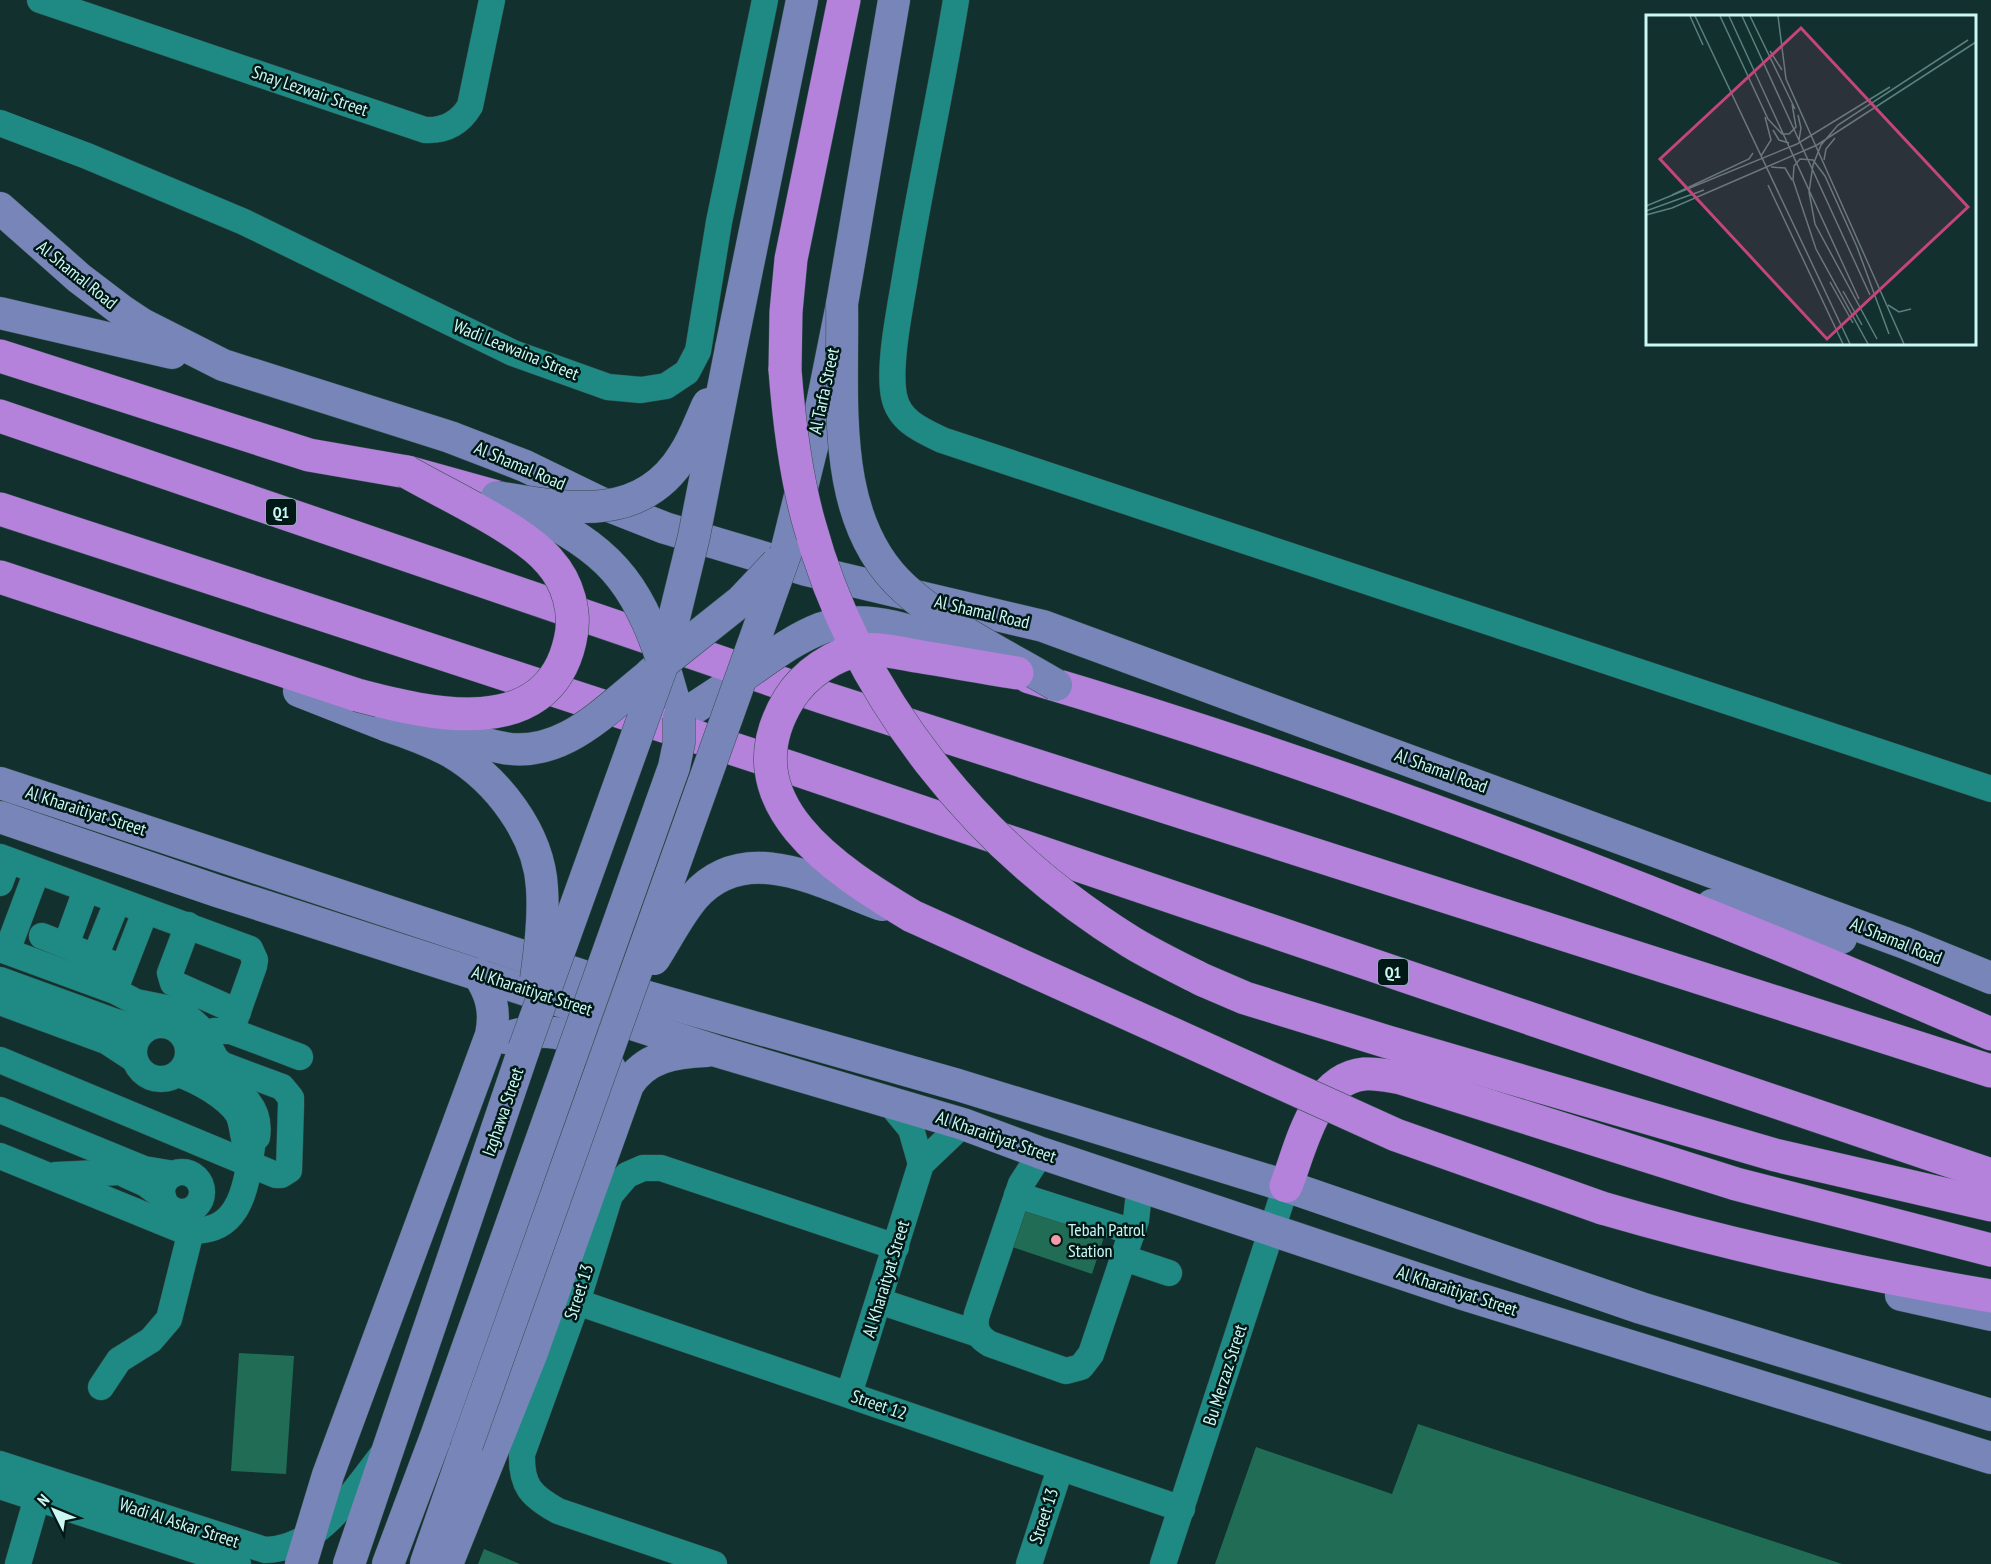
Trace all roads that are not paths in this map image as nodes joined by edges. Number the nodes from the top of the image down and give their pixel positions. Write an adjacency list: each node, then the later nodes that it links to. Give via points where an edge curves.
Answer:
1 (40, 0): 2 (street, Snay Lezwair Street, via 425,130 459,120 470,106)
2 (492, 0)
3 (765, 0): 8 (street, Wadi Leawaina Street, via 719,222 698,351 694,362 677,380 654,389 608,387 513,353 244,222)
4 (802, 0): 12 (main road)
5 (844, 0): 81 (highway, bridge, via 798,219 786,312 788,409 797,469 809,523 831,590 878,686 934,769 977,818 1076,905 1132,943 1245,998 1775,1155)
6 (894, 0): 10 (main road, Al Tarfa Street)
7 (956, 0): 29 (street, via 899,312 894,396 901,414 915,427 942,440)
8 (0, 123)
9 (0, 208): 14 (main road, Al Shamal Road, via 79,279 121,310)
10 (842, 304): 19 (main road, Al Tarfa Street, bridge); 25 (main road, bridge, via 846,466 858,520 870,548 915,597)
11 (0, 313): 14 (main road)
12 (731, 348): 17 (main road, bridge, via 684,454 652,488 615,504 587,508); 21 (main road, bridge, via 694,536)
13 (0, 356): 16 (highway, via 309,455)
14 (222, 365): 47 (main road, Al Shamal Road, via 450,437 665,528 806,570 1043,626 1894,939)
15 (0, 416): 63 (highway, Q1, via 822,698)
16 (407, 472): 17 (highway, bridge); 26 (highway, bridge, via 505,528 545,556 569,597 571,639 563,663 549,683 527,701 505,710 444,714)
17 (497, 497): 21 (main road, bridge, via 565,528 608,561 642,608)
18 (0, 509): 76 (highway, Q1, via 795,769)
19 (786, 552): 21 (main road, bridge, via 741,600); 24 (main road, Al Tarfa Street, bridge)
20 (0, 577): 22 (highway)
21 (663, 663): 26 (main road, bridge, via 571,736 527,750 481,742); 27 (main road); 30 (main road, Izghawa Street, bridge)
22 (263, 669): 26 (highway); 56 (main road, bridge, via 442,748 472,767 511,807 532,847 542,887 541,936)
23 (1017, 673): 24 (main road, bridge, via 918,634 863,623 837,624 811,633); 25 (highway, bridge); 38 (highway, bridge, via 863,650 833,661 804,680 779,718 773,741 773,772 779,796 794,824 844,873)
24 (743, 676): 27 (main road); 52 (main road, Al Tarfa Street, bridge)
25 (1056, 685): 34 (highway, via 1310,767)
26 (357, 695)
27 (679, 718): 30 (main road, bridge, via 639,754); 110 (main road, bridge, via 674,767)
28 (0, 783): 78 (main road, Al Kharaitiyat Street, via 644,996 958,1085)
29 (1991, 789)
30 (611, 807): 56 (main road, Izghawa Street, bridge)
31 (0, 817): 46 (main road, Al Kharaitiyat Street)
32 (3, 867): 33 (street)
33 (37, 871): 35 (street); 39 (street)
34 (1616, 877): 47 (main road); 55 (highway)
35 (86, 890): 36 (street); 42 (street)
36 (117, 902): 37 (street); 44 (street)
37 (145, 912): 40 (street); 49 (street)
38 (912, 916): 52 (main road, bridge, via 779,868 752,866 733,871 715,879 693,899); 82 (highway, bridge, via 1396,1135)
39 (8, 924): 43 (street)
40 (188, 925): 53 (street, via 171,973 173,983); 53 (street, via 254,954 254,966)
41 (42, 936): 42 (street)
42 (66, 945): 44 (street)
43 (4, 950): 45 (street)
44 (95, 957): 49 (street)
45 (43, 964): 49 (street); 50 (street)
46 (478, 974): 57 (main road, Al Kharaitiyat Street); 59 (main road, via 493,1009)
47 (1979, 974)
48 (0, 980): 50 (street)
49 (119, 980): 58 (street, via 146,1005 182,1011 191,1018)
50 (33, 992): 54 (street)
51 (0, 1002): 62 (street, via 106,1041)
52 (622, 1011): 111 (main road, bridge)
53 (235, 1022): 58 (street); 60 (street)
54 (145, 1030): 58 (street, via 161,1024 177,1030); 62 (street, via 135,1043)
55 (1991, 1034)
56 (524, 1049): 98 (main road, Izghawa Street)
57 (716, 1051): 64 (main road, Al Kharaitiyat Street); 65 (main road, via 666,1056 646,1065 628,1085)
58 (190, 1053): 62 (street, via 170,1078 145,1074); 69 (street, via 191,1078 227,1102 240,1120); 69 (street, via 282,1087 291,1098 289,1170 276,1175)
59 (483, 1056): 65 (main road, via 504,1038 518,1034 547,1031 571,1037 596,1049 606,1059); 106 (main road)
60 (300, 1057)
61 (0, 1060): 69 (street)
62 (135, 1060)
63 (1991, 1071)
64 (888, 1101): 67 (main road, Al Kharaitiyat Street); 72 (street, via 911,1129)
65 (621, 1106): 112 (main road, via 531,1355)
66 (0, 1110): 74 (street, via 144,1169)
67 (963, 1124): 70 (main road, Al Kharaitiyat Street); 72 (street, Al Kharaityat Street)
68 (0, 1125): 73 (street)
69 (252, 1151): 84 (street, via 244,1194 235,1211 216,1226)
70 (1041, 1153): 77 (main road, Al Kharaitiyat Street); 79 (street)
71 (0, 1156): 75 (street)
72 (921, 1164): 86 (street, Al Kharaityat Street)
73 (120, 1172): 75 (street); 80 (street)
74 (174, 1174): 80 (street, via 164,1184); 80 (street, via 194,1175 201,1186 200,1200 190,1209 177,1211)
75 (46, 1175): 84 (street)
76 (1991, 1175)
77 (1140, 1184): 83 (main road, Al Kharaitiyat Street); 85 (street)
78 (1286, 1186): 83 (street, Bu Merzaz Street); 87 (highway, via 1322,1101 1352,1077 1378,1074 1736,1184); 97 (main road, Al Kharaitiyat Street, via 1641,1308)
79 (1017, 1196): 85 (street); 94 (street, via 977,1314)
80 (163, 1197)
81 (1991, 1205)
82 (1667, 1227): 90 (highway); 93 (main road, via 1821,1276)
83 (1272, 1230): 99 (main road, Al Kharaitiyat Street, via 1463,1294); 104 (street, Bu Merzaz Street)
84 (191, 1231): 95 (street, via 169,1319 152,1340 119,1360)
85 (1132, 1232): 88 (street)
86 (896, 1247): 91 (street, Al Kharaityat Street); 92 (street, Street 13, via 661,1168 643,1168 620,1180 610,1195)
87 (1991, 1250)
88 (1124, 1258): 89 (street); 94 (street, via 1091,1354 1081,1367 1066,1371 990,1344)
89 (1169, 1273)
90 (1991, 1296)
91 (879, 1301): 94 (street); 96 (street, Al Kharaityat Street)
92 (576, 1302): 96 (street, Street 12); 113 (street, Street 13, via 522,1454 521,1474 527,1486 539,1501 558,1511)
93 (1991, 1314)
94 (978, 1334)
95 (101, 1387)
96 (849, 1394): 101 (street, Street 12)
97 (1991, 1415)
98 (394, 1433): 106 (street, Wadi Al Askar Street, via 349,1497); 109 (main road, Izghawa Street)
99 (1991, 1458)
100 (0, 1464): 103 (street, Wadi Al Askar Street)
101 (1060, 1469): 104 (street, Street 12); 114 (street, Street 13)
102 (0, 1486): 103 (street, Wadi Al Askar Street)
103 (40, 1488): 105 (street, Wadi Al Askar Street); 107 (street)
104 (1182, 1509): 115 (street, Bu Merzaz Street)
105 (211, 1544): 106 (street, Wadi Al Askar Street); 108 (street, Wadi Al Askar Street)
106 (304, 1551)
107 (18, 1564)
108 (238, 1564)
109 (349, 1564)
110 (388, 1564)
111 (426, 1564)
112 (447, 1564)
113 (714, 1564)
114 (1029, 1564)
115 (1163, 1564)

